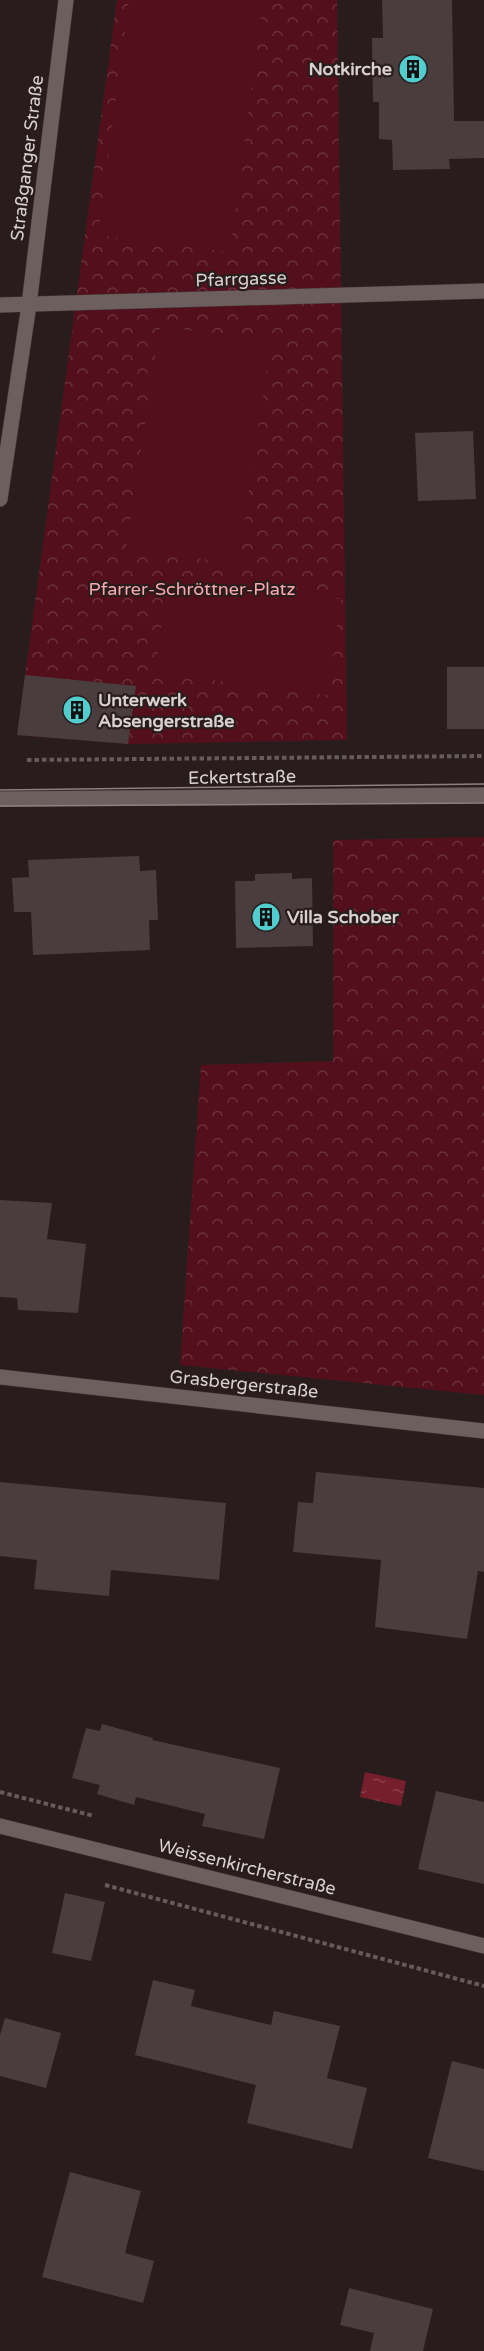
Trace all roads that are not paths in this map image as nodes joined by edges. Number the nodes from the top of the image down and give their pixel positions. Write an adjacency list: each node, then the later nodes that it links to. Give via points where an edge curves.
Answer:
1 (66, 0): 4 (street, Straßganger Straße)
2 (484, 291): 4 (street, Pfarrgasse)
3 (0, 305): 4 (street, Pfarrgasse)
4 (29, 305): 5 (street, Straßganger Straße)
5 (0, 499)
6 (484, 795): 7 (street, Eckertstraße)
7 (0, 799)
8 (0, 1377): 9 (street, Grasbergerstraße)
9 (484, 1431)
10 (0, 1826): 11 (street, Weissenkircherstraße)
11 (484, 1946)

